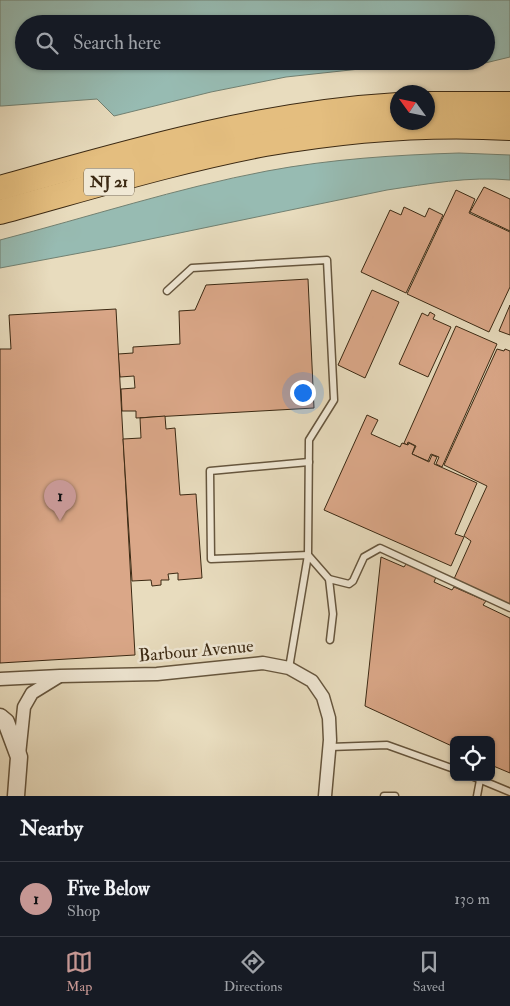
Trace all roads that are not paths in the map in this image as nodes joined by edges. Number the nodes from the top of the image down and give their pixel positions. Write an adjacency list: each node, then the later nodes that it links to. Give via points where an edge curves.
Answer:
1 (435, 104): 2 (highway)
2 (510, 104)
3 (390, 106): 5 (highway, NJ 21, via 298,115)
4 (510, 128): 6 (highway, NJ 21, via 381,129 301,138)
5 (214, 130): 7 (highway, via 105,148); 8 (highway, NJ 21)
6 (220, 154): 9 (highway, NJ 21); 10 (highway, via 112,192)
7 (0, 175)
8 (0, 188)
9 (0, 212)
10 (0, 224)
11 (167, 291): 12 (lane, via 192,268 327,260 334,400 309,440)
12 (309, 462): 13 (lane); 13 (lane, via 210,471 211,559)
13 (308, 555): 14 (lane); 17 (lane)
14 (329, 579): 15 (lane, via 349,584 364,557 380,548); 16 (lane, via 333,614)
15 (510, 608)
16 (330, 640)
17 (289, 668): 18 (street, Barbour Avenue, via 263,663 157,674); 21 (street, Barbour Avenue, via 312,681 323,697)
18 (60, 676): 19 (street, Barbour Avenue); 22 (street, via 32,693 24,707)
19 (0, 679)
20 (0, 717): 22 (street, via 6,722)
21 (330, 747): 23 (lane, via 387,746); 28 (street)
22 (19, 757): 27 (street)
23 (450, 768)
24 (477, 781): 31 (lane)
25 (482, 781): 26 (lane)
26 (510, 792)
27 (16, 796)
28 (325, 796)
29 (384, 796): 30 (lane)
30 (395, 796)
31 (477, 796)

